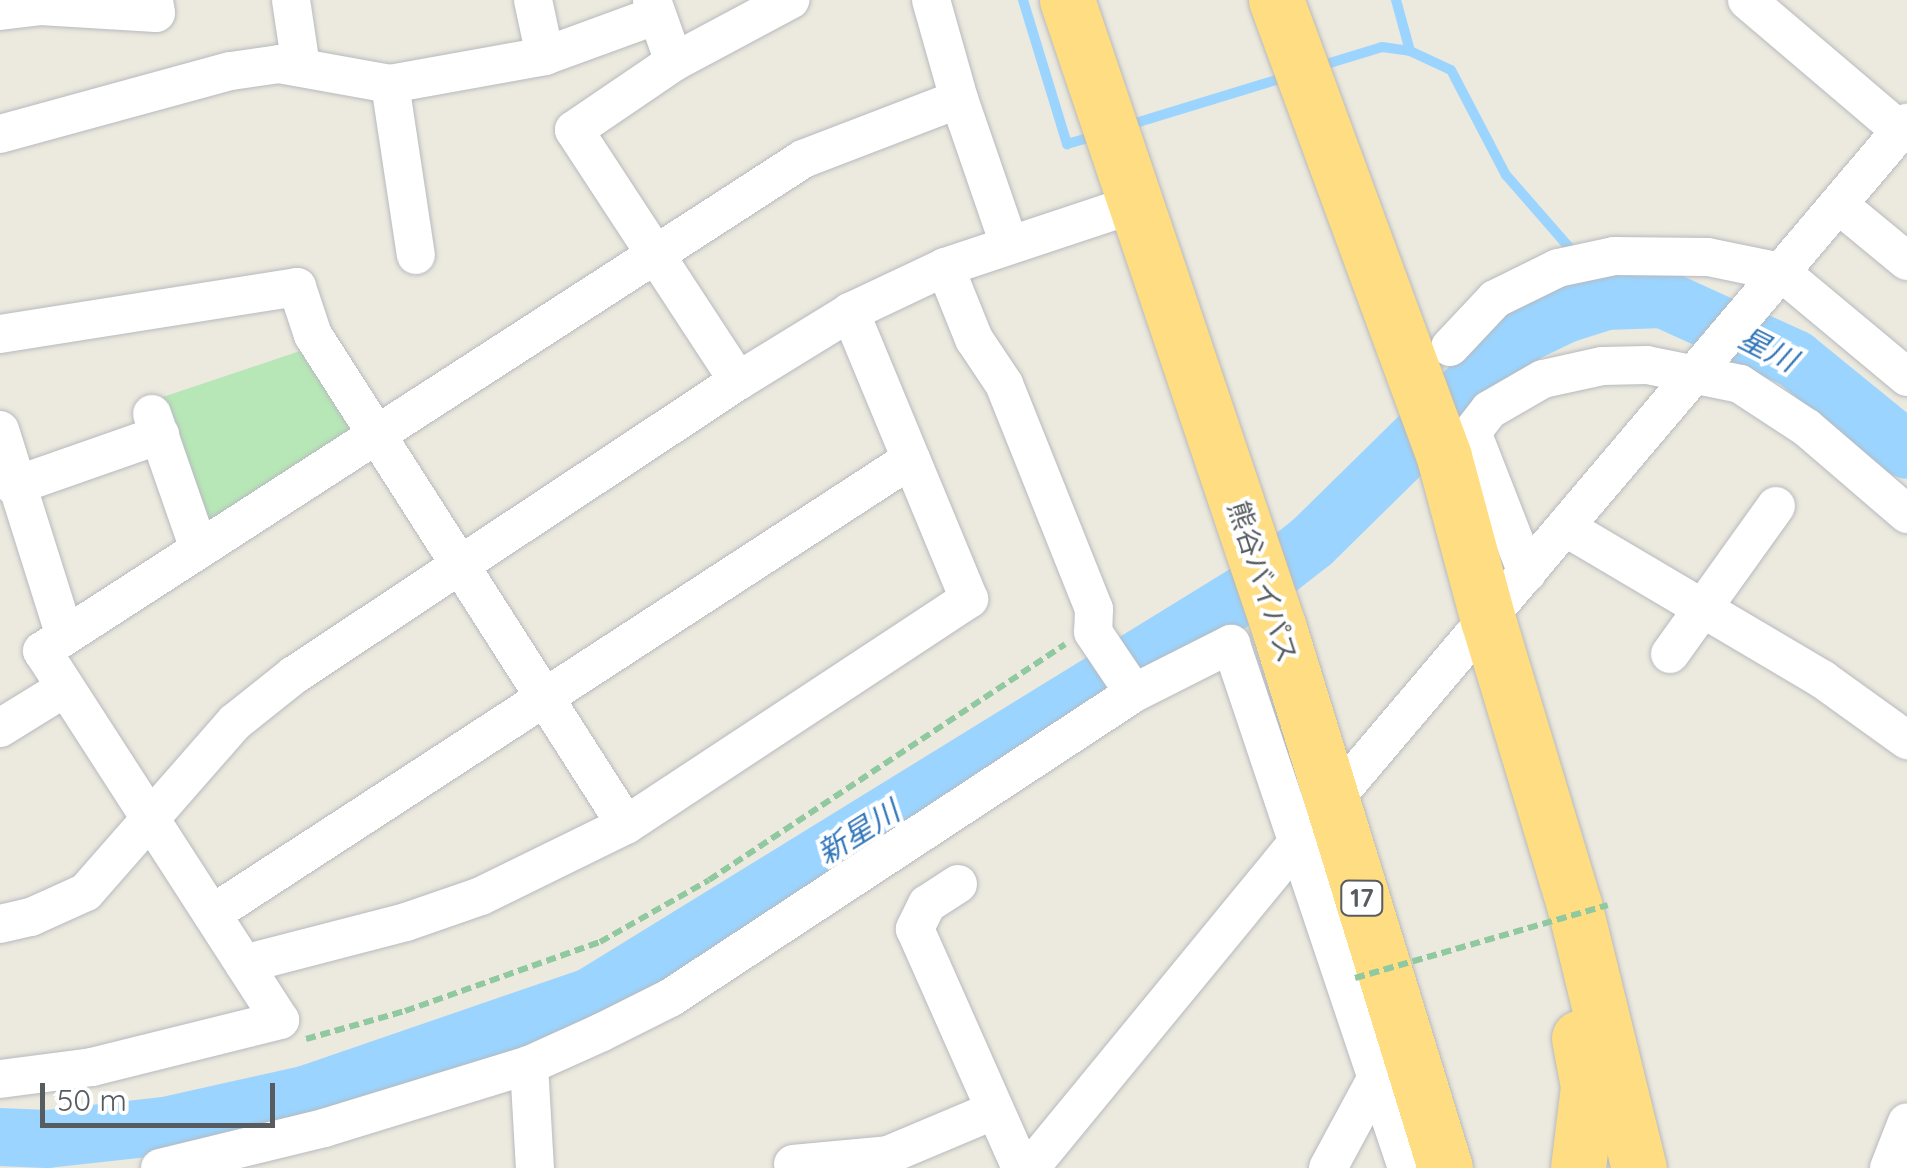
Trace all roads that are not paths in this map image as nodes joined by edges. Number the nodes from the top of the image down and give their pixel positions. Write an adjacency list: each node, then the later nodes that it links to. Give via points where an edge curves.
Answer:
1 (5, 0): 11 (street)
2 (154, 0): 11 (street, via 156,13)
3 (291, 0): 14 (street)
4 (533, 0): 12 (street)
5 (790, 0): 13 (street)
6 (932, 0): 16 (street)
7 (1067, 0): 19 (highway, 熊谷バイパス / 17)
8 (1276, 0): 29 (highway)
9 (1747, 0): 17 (street)
10 (655, 8): 12 (street); 13 (street)
11 (0, 9)
12 (544, 56): 15 (street)
13 (674, 62): 22 (street, via 574,130)
14 (301, 67): 15 (street); 18 (street, via 231,71)
15 (390, 84): 23 (street)
16 (959, 99): 21 (street); 22 (street, via 803,159)
17 (1904, 127): 20 (street)
18 (0, 134)
19 (1134, 204): 21 (street); 51 (highway, 熊谷バイパス / 17)
20 (1838, 205): 24 (street); 26 (street)
21 (1009, 244): 25 (street)
22 (656, 252): 32 (street); 33 (street)
23 (416, 255)
24 (1907, 261)
25 (945, 266): 27 (street); 47 (street, via 974,339 1004,384 1094,609 1082,636)
26 (1781, 272): 29 (street, via 1708,257 1602,258 1558,268 1495,299); 30 (street); 31 (street)
27 (850, 312): 32 (street); 34 (street)
28 (0, 334): 33 (street, via 297,287 313,335)
29 (1432, 359): 43 (highway, via 1444,456)
30 (1694, 372): 37 (street, via 1740,384 1807,428); 38 (street); 41 (street, via 1602,366 1543,379 1489,410 1472,432)
31 (1907, 378)
32 (738, 381): 40 (street)
33 (374, 435): 39 (street); 40 (street)
34 (911, 458): 48 (street); 53 (street, via 969,599)
35 (6, 460): 39 (street, via 156,424); 44 (street)
36 (1776, 506): 42 (street)
37 (1907, 514)
38 (1564, 527): 41 (street); 42 (street)
39 (199, 548): 44 (street)
40 (459, 566): 48 (street); 52 (street, via 235,722)
41 (1526, 573): 43 (street)
42 (1702, 609): 45 (street); 50 (street, via 1822,679)
43 (1488, 620): 51 (street); 55 (highway)
44 (64, 636): 46 (street, via 42,651)
45 (1670, 654)
46 (65, 688): 49 (street); 52 (street)
47 (1133, 692): 54 (street, via 1231,644); 60 (street, via 670,998)
48 (544, 696): 53 (street); 57 (street)
49 (0, 728)
50 (1907, 740)
51 (1333, 802): 54 (street); 72 (highway, 熊谷バイパス / 17)
52 (152, 819): 57 (street); 58 (street, via 86,892)
53 (626, 825): 59 (street, via 480,896)
54 (1297, 843): 61 (street); 69 (street)
55 (1564, 870): 73 (highway, via 1550,907 1588,1086); 74 (highway)
56 (958, 884): 63 (street, via 926,904 915,929)
57 (212, 914): 59 (street)
58 (0, 924)
59 (244, 964): 62 (street, via 280,1020 92,1067)
60 (529, 1066): 66 (street, via 324,1128); 67 (street)
61 (1378, 1076): 70 (street); 71 (street)
62 (0, 1079)
63 (995, 1110): 65 (street, via 888,1155); 68 (street)
64 (1907, 1122): 75 (street)
65 (793, 1164)
66 (160, 1168)
67 (535, 1168)
68 (1021, 1168)
69 (1030, 1168)
70 (1328, 1168)
71 (1407, 1168)
72 (1445, 1168)
73 (1578, 1168)
74 (1639, 1168)
75 (1889, 1168)

